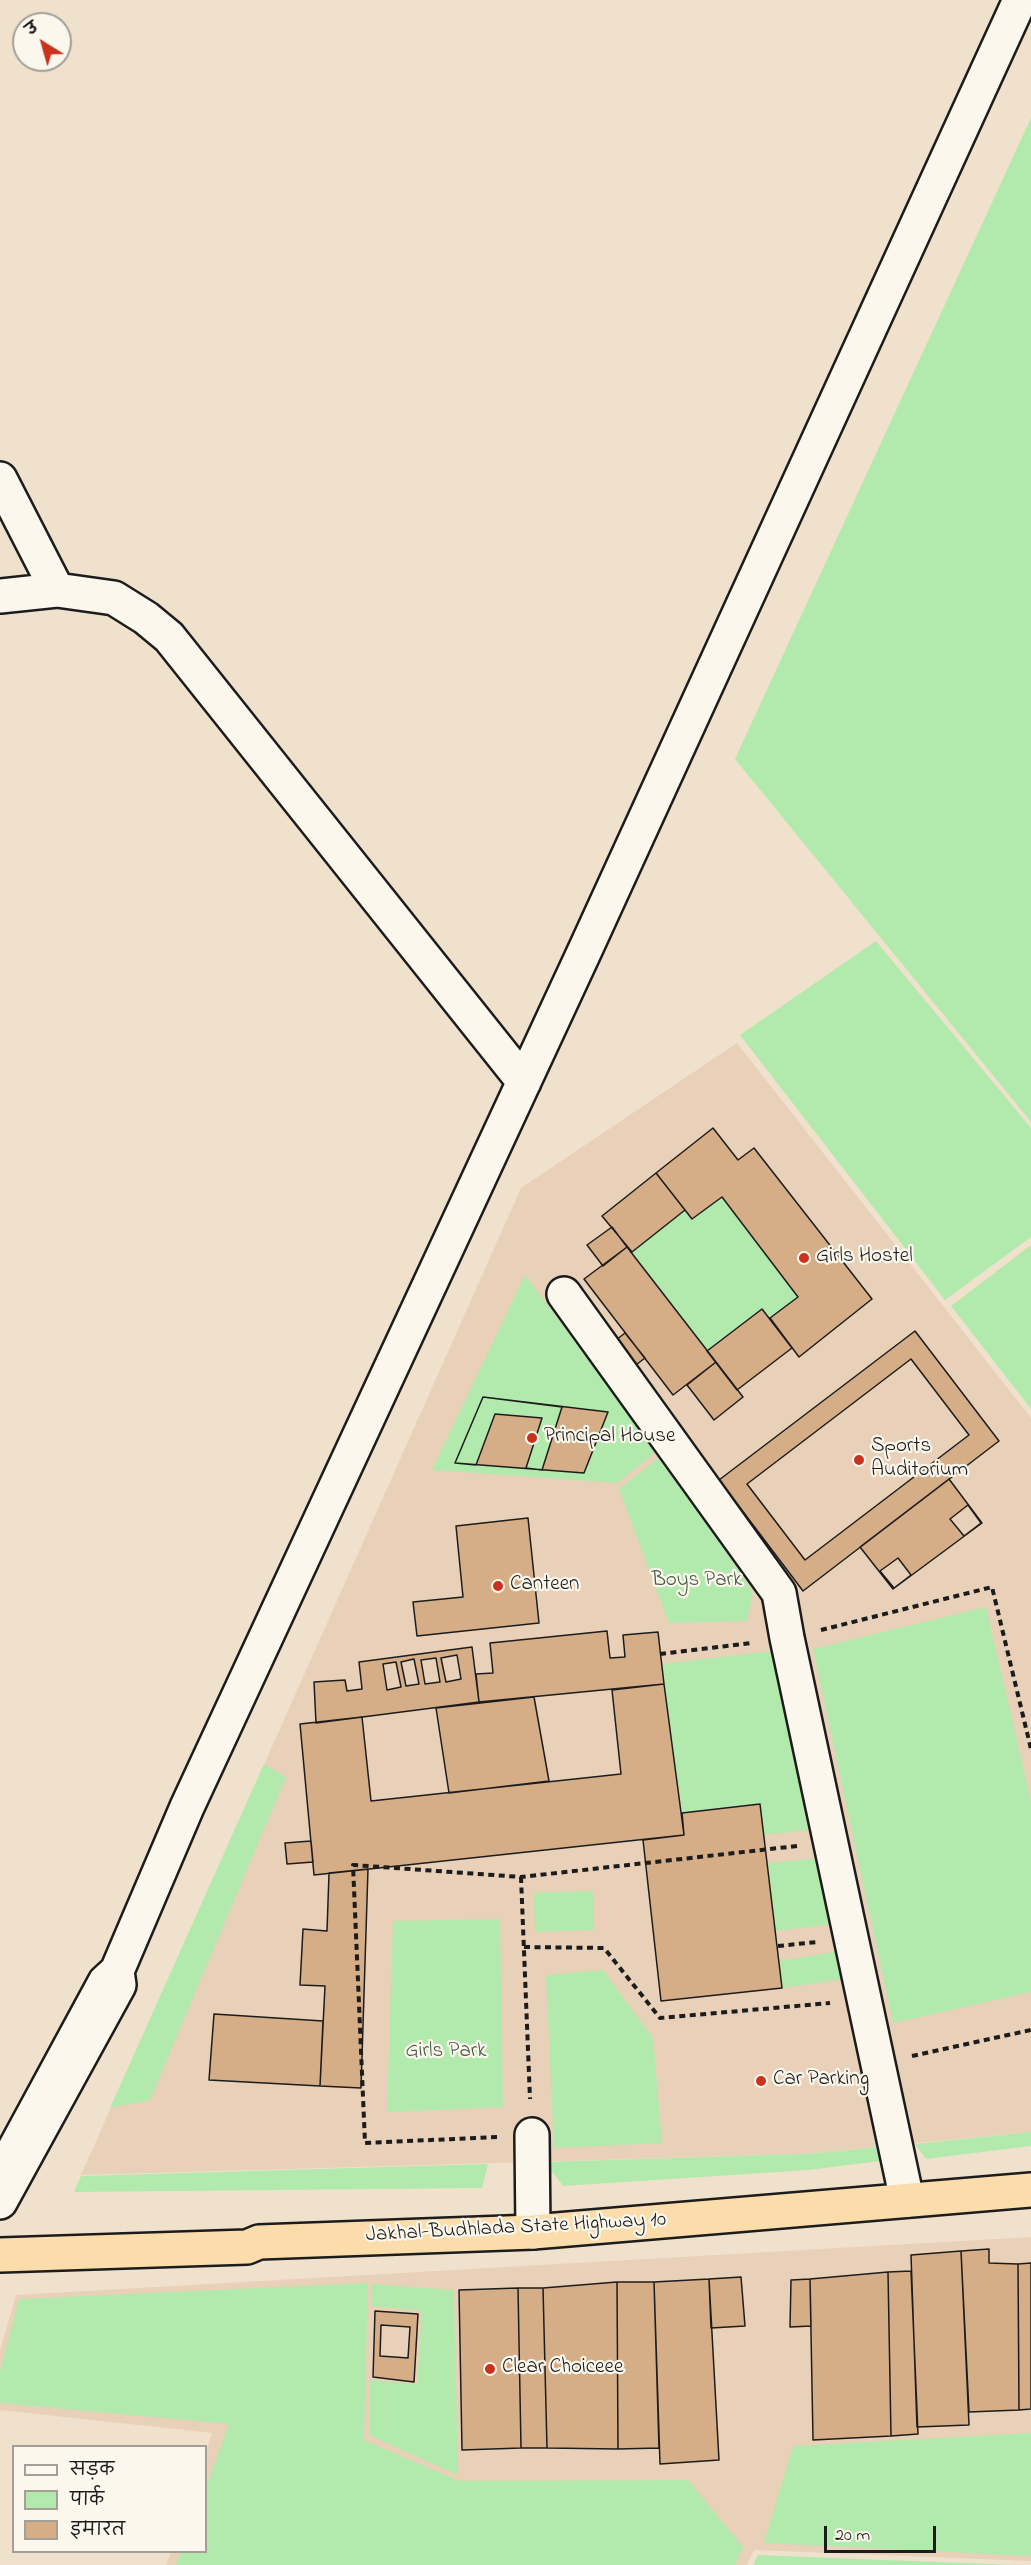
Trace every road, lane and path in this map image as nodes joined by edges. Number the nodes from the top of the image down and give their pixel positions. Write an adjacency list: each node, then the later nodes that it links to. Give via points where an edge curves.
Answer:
1 (1020, 0): 5 (street)
2 (0, 479): 3 (street)
3 (57, 590): 4 (street); 5 (street, via 114,598 170,637)
4 (0, 596)
5 (524, 1082): 13 (street, via 187,1807)
6 (564, 1294): 7 (street, via 780,1593)
7 (787, 1638): 8 (path); 9 (path, via 992,1587); 10 (street)
8 (660, 1654)
9 (1031, 1749)
10 (830, 1842): 11 (path); 14 (street)
11 (521, 1877): 12 (path); 17 (path, via 353,1865 365,2143)
12 (524, 1947): 14 (path, via 604,1948 660,2018); 17 (path)
13 (117, 1971): 18 (street, via 105,1982); 21 (street, via 119,1985)
14 (864, 2000): 16 (street)
15 (1031, 2030): 16 (path)
16 (878, 2064): 20 (street)
17 (532, 2135): 22 (street)
18 (0, 2176)
19 (1031, 2190): 20 (highway, Jakhal-Budhlada State Highway 10)
20 (907, 2200): 22 (highway, Jakhal-Budhlada State Highway 10)
21 (0, 2202)
22 (533, 2232): 23 (highway, Jakhal-Budhlada State Highway 10)
23 (0, 2255)

